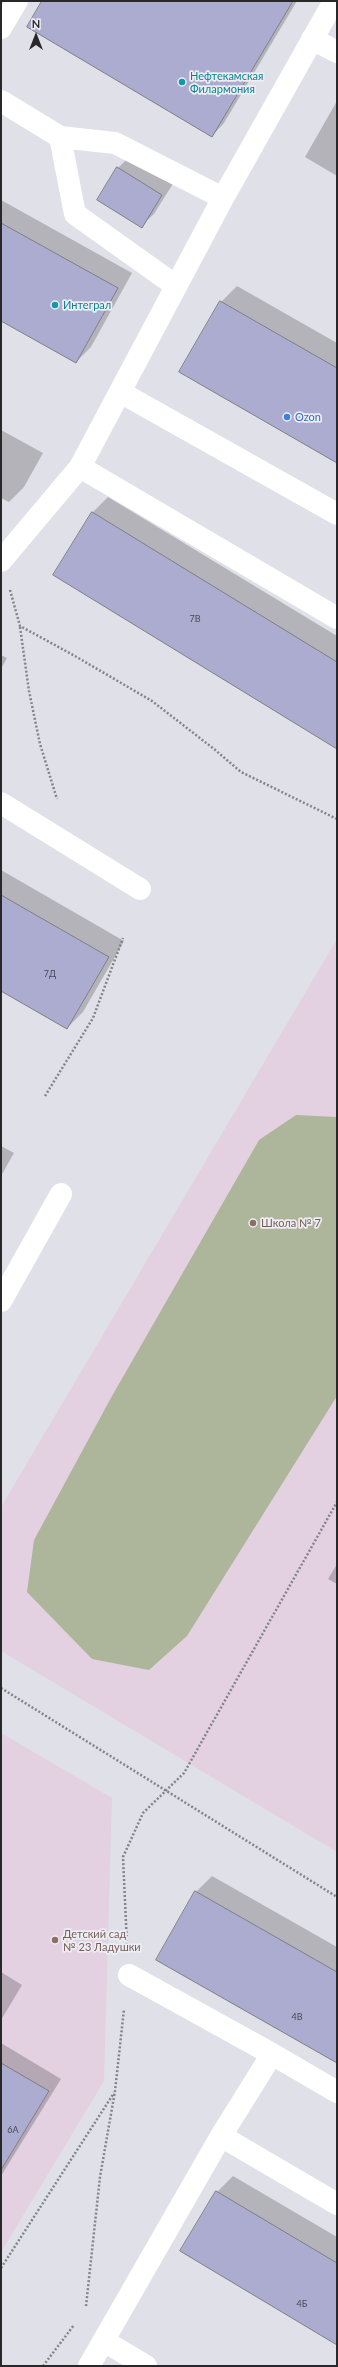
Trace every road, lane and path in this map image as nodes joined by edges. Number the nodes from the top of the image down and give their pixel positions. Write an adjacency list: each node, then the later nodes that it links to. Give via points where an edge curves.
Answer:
1 (17, 1): 3 (lane)
2 (334, 1): 4 (lane)
3 (1, 28)
4 (312, 39): 5 (lane); 8 (lane)
5 (337, 52)
6 (1, 101): 7 (lane)
7 (60, 137): 8 (lane, via 115,143); 9 (lane, via 74,214)
8 (223, 198): 9 (lane)
9 (176, 286): 10 (lane)
10 (120, 392): 11 (lane); 12 (lane)
11 (80, 467): 13 (lane); 14 (lane)
12 (337, 514)
13 (1, 561): 15 (path)
14 (337, 618)
15 (20, 626): 17 (path, via 152,702 241,772); 18 (path, via 40,744 57,798)
16 (1, 802): 18 (lane)
17 (337, 819)
18 (66, 843): 19 (lane)
19 (140, 889)
20 (123, 938): 21 (path, via 93,1018)
21 (45, 1096)
22 (61, 1194): 23 (lane)
23 (1, 1301)
24 (337, 1502): 27 (path, via 184,1773 143,1813 123,1857)
25 (1, 1688): 26 (path)
26 (337, 1897)
27 (129, 1975): 28 (lane); 29 (path)
28 (272, 2054): 30 (lane); 31 (lane)
29 (115, 2091): 33 (path); 35 (path, via 100,2177 86,2309)
30 (337, 2092)
31 (221, 2136): 32 (lane); 35 (lane)
32 (337, 2204)
33 (1, 2268)
34 (76, 2322): 36 (path)
35 (104, 2341): 37 (lane); 38 (lane)
36 (43, 2366)
37 (89, 2366)
38 (146, 2366)

